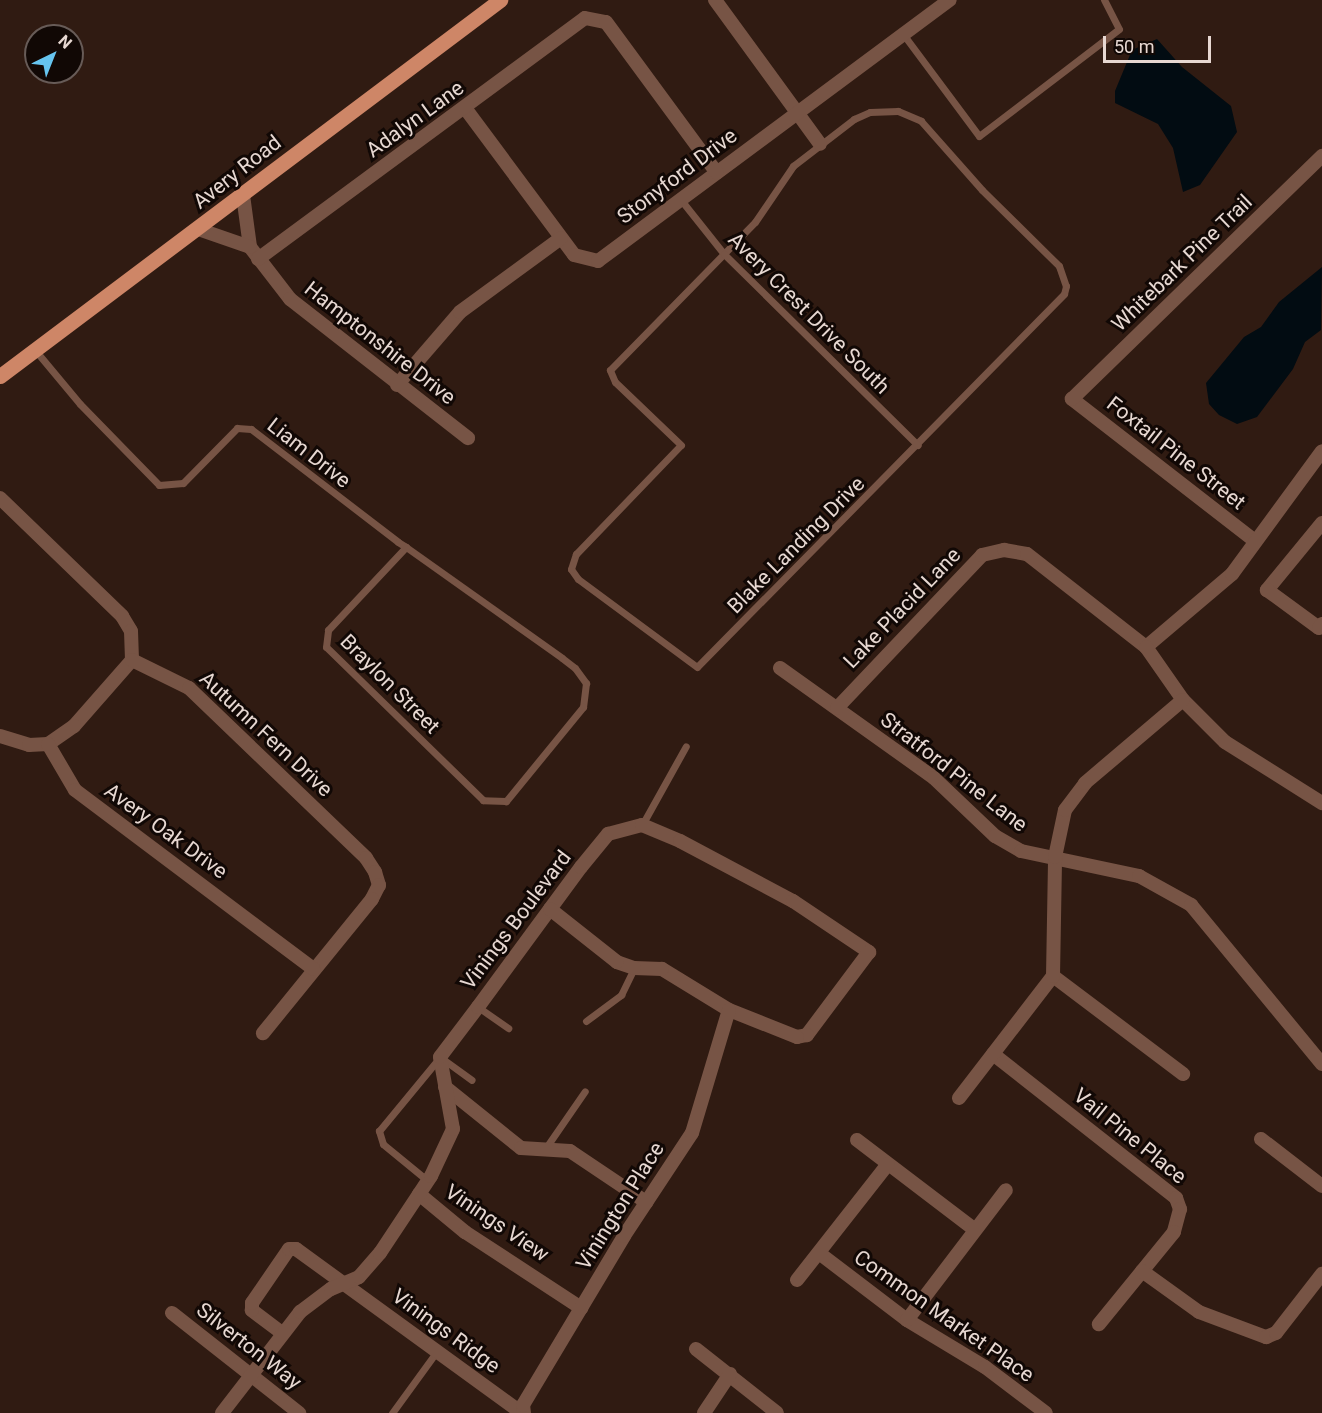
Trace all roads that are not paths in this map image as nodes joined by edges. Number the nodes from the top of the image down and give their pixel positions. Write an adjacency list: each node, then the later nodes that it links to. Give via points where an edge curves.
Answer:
1 (500, 0): 11 (main road, Avery Road)
2 (715, 0): 7 (street)
3 (950, 0): 5 (street, Stonyford Drive)
4 (1104, 0): 5 (lane, via 1119,29 979,136)
5 (903, 34): 7 (street, Stonyford Drive)
6 (465, 108): 10 (street, Adalyn Lane, via 585,18 598,18 606,22); 14 (street, Stonyford Drive); 15 (street, Adalyn Lane)
7 (796, 113): 8 (street); 10 (street, Stonyford Drive)
8 (820, 144): 16 (lane, via 793,166 755,222); 22 (lane, Blake Landing Drive, via 870,112 898,111 921,121 948,147 982,190 1059,266 1066,286 1058,302)
9 (1322, 156): 20 (street, Whitebark Pine Trail)
10 (717, 172): 12 (street, Stonyford Drive)
11 (243, 195): 13 (main road, Avery Road); 15 (street)
12 (681, 200): 14 (street, Stonyford Drive, via 598,261 581,260); 16 (lane, Avery Crest Drive South)
13 (198, 229): 15 (street); 17 (main road, Avery Road)
14 (561, 238): 19 (street, via 447,324)
15 (254, 253): 19 (street, Hamptonshire Drive, via 290,300)
16 (724, 254): 22 (lane, Avery Crest Drive South); 22 (lane, Blake Landing Drive, via 610,370 615,382 681,445 576,554 571,569 578,579 697,668)
17 (35, 350): 18 (main road, Avery Road); 27 (lane, Liam Drive, via 80,404 159,485 183,483 237,428 246,427)
18 (0, 376)
19 (397, 385): 21 (street, Hamptonshire Drive)
20 (1072, 399): 26 (street, Foxtail Pine Street)
21 (468, 438)
22 (918, 445)
23 (1322, 451): 26 (street)
24 (0, 498): 30 (street, via 122,616 131,631)
25 (1322, 523): 28 (street, via 1267,590)
26 (1255, 541): 29 (street, via 1232,574)
27 (406, 547): 37 (lane, Braylon Street, via 328,630 326,647 483,800); 37 (lane, Liam Drive, via 575,668 586,683 577,717)
28 (1321, 627)
29 (1146, 647): 32 (street); 33 (street, Lake Placid Lane, via 1050,569 1027,554 1004,550 982,555)
30 (132, 660): 35 (street, via 74,726); 43 (street, Autumn Fern Drive, via 189,688 366,858 379,885)
31 (780, 668): 33 (street, Stratford Pine Lane)
32 (1183, 700): 38 (street, via 1226,742); 40 (street, via 1084,783 1065,810)
33 (837, 708): 40 (street, Stratford Pine Lane, via 934,778 995,836 1021,851)
34 (0, 736): 35 (street, via 29,745)
35 (48, 744): 43 (street, Avery Oak Drive, via 75,790)
36 (686, 746): 39 (lane)
37 (500, 802)
38 (1322, 803)
39 (642, 825): 41 (street, Vinings Boulevard, via 608,834); 46 (street, via 793,901 869,952 802,1038)
40 (1055, 857): 44 (street); 52 (street, Stratford Pine Lane, via 1138,876 1191,905)
41 (550, 909): 42 (street, via 617,962); 45 (street, Vinings Boulevard)
42 (634, 968): 46 (street, via 662,969); 47 (lane, via 621,995)
43 (313, 969): 49 (street)
44 (1053, 976): 50 (street); 53 (street)
45 (478, 1007): 48 (lane); 51 (street, Vinings Boulevard)
46 (729, 1010): 66 (street, Vinington Place, via 692,1133)
47 (586, 1020)
48 (508, 1028)
49 (263, 1033)
50 (993, 1054): 57 (street); 69 (street, Vail Pine Place, via 1176,1198 1180,1219)
51 (440, 1057): 54 (lane); 55 (street); 62 (lane, via 378,1136)
52 (1322, 1064)
53 (1183, 1074)
54 (472, 1080)
55 (445, 1088): 60 (street, via 521,1148); 62 (street, via 453,1130)
56 (585, 1091): 60 (lane)
57 (959, 1098)
58 (1261, 1139): 63 (street)
59 (857, 1140): 61 (street)
60 (545, 1149): 66 (street, via 570,1151)
61 (888, 1164): 67 (street); 68 (street, Common Market Place)
62 (428, 1181): 65 (street)
63 (1322, 1186)
64 (1006, 1190): 67 (street)
65 (419, 1194): 72 (street, via 380,1253 359,1277); 73 (street, Vinings View, via 465,1232)
66 (646, 1202): 73 (street, Vinington Place)
67 (975, 1230): 75 (street)
68 (819, 1253): 71 (street, Common Market Place); 75 (street, Common Market Place)
69 (1142, 1271): 70 (street, via 1199,1312 1266,1337 1276,1333); 76 (street, Vail Pine Place)
70 (1322, 1274)
71 (797, 1280)
72 (344, 1283): 77 (street, via 300,1312); 77 (street, via 308,1256 289,1249 252,1303 252,1310); 79 (street, Vinings Ridge)
73 (581, 1308): 85 (street, Vinington Place, via 523,1405)
74 (172, 1313): 81 (street, Silverton Way)
75 (907, 1320): 88 (street, Common Market Place, via 985,1367)
76 (1099, 1324)
77 (282, 1333): 81 (street)
78 (696, 1349): 80 (street)
79 (437, 1351): 84 (lane); 85 (street, Vinings Ridge)
80 (730, 1374): 86 (street); 87 (street)
81 (250, 1376): 82 (street); 83 (street, Silverton Way)
82 (222, 1413)
83 (299, 1413)
84 (392, 1413)
85 (523, 1413)
86 (704, 1413)
87 (777, 1413)
88 (1046, 1413)

